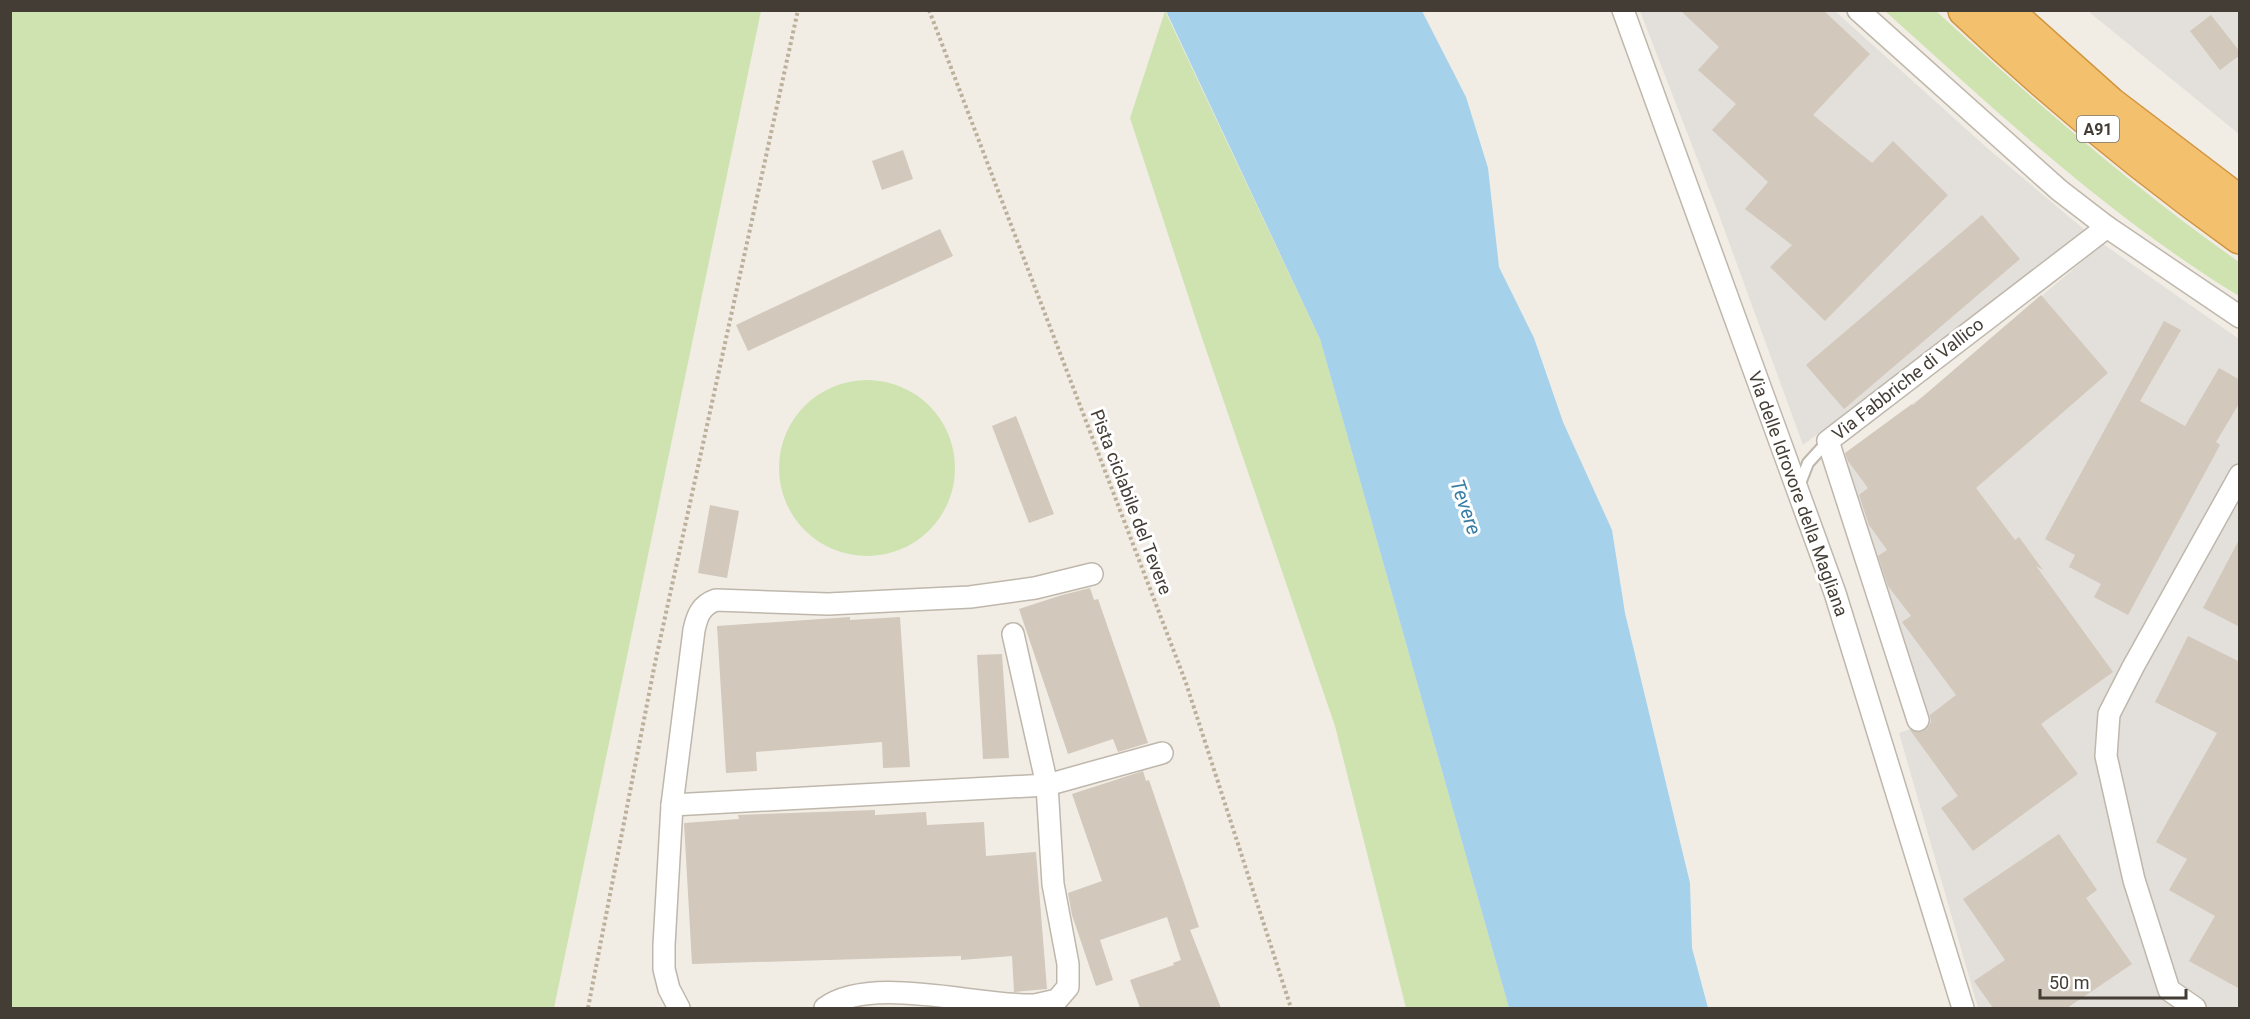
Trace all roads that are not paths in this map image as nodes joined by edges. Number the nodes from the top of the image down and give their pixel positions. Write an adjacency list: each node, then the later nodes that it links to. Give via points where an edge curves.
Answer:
1 (1623, 10): 11 (street, Via delle Idrovore della Magliana)
2 (1858, 10): 6 (street, via 2059,190)
3 (1965, 10): 7 (highway, A91, via 2099,130)
4 (2006, 10): 5 (highway, A91, via 2110,104)
5 (2240, 203)
6 (2107, 227): 8 (street); 9 (street, Via Fabbriche di Vallico)
7 (2240, 237)
8 (2240, 317)
9 (1828, 441): 11 (lane, via 1808,463); 14 (street, Via Fabbriche di Vallico)
10 (2240, 476): 21 (street, via 2109,714 2106,756 2134,880 2169,990)
11 (1798, 491): 20 (street, Via delle Idrovore della Magliana, via 1835,593)
12 (1092, 574): 17 (street, via 1035,588 970,597 828,604 709,602 699,613 694,630)
13 (1013, 634): 16 (street)
14 (1918, 720)
15 (1162, 753): 16 (street)
16 (1047, 785): 17 (street); 19 (street, via 1054,897 1069,973 1068,987 1061,998 1044,1004 1019,1005 877,993 846,997)
17 (672, 805): 18 (street, via 663,957 666,979)
18 (679, 1008)
19 (825, 1008)
20 (1963, 1008)
21 (2195, 1008)

